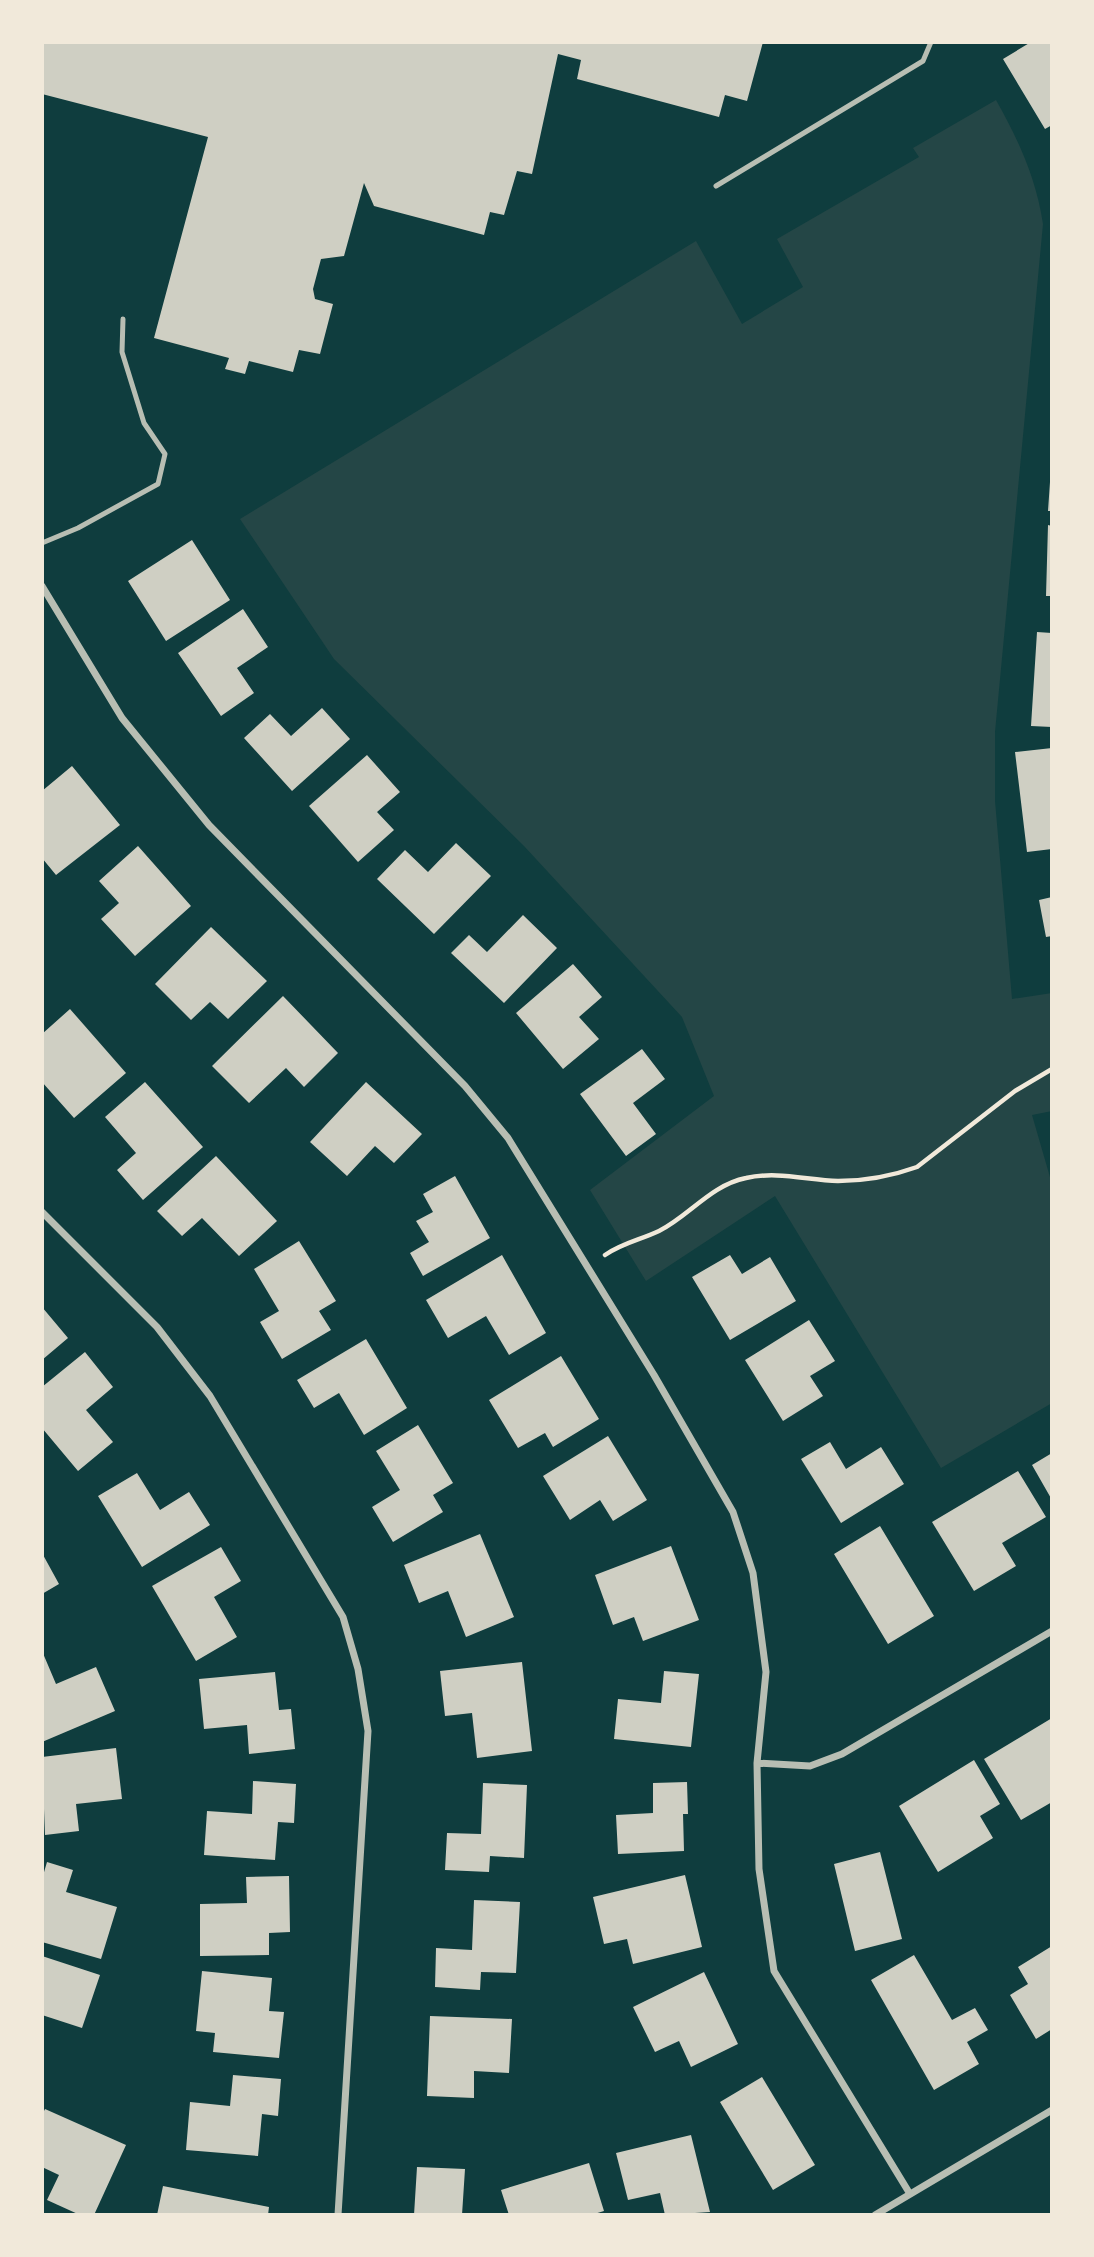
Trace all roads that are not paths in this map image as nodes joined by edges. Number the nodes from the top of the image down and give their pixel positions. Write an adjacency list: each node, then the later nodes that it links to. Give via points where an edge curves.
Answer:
1 (932, 42): 2 (lane, via 923,61)
2 (716, 186)
3 (123, 319): 4 (lane, via 122,352 144,424 165,454 158,484)
4 (42, 543)
5 (42, 586): 8 (street, via 122,718 209,825 465,1086 508,1138 654,1375 737,1524 753,1573 766,1672)
6 (42, 1212): 11 (street, via 156,1327 210,1396 343,1617 358,1669 368,1731)
7 (1052, 1631): 8 (street, via 842,1754 810,1766)
8 (757, 1763): 10 (street, via 759,1870 774,1971)
9 (1052, 2110): 10 (street)
10 (910, 2194): 12 (street)
11 (338, 2215)
12 (875, 2215)

